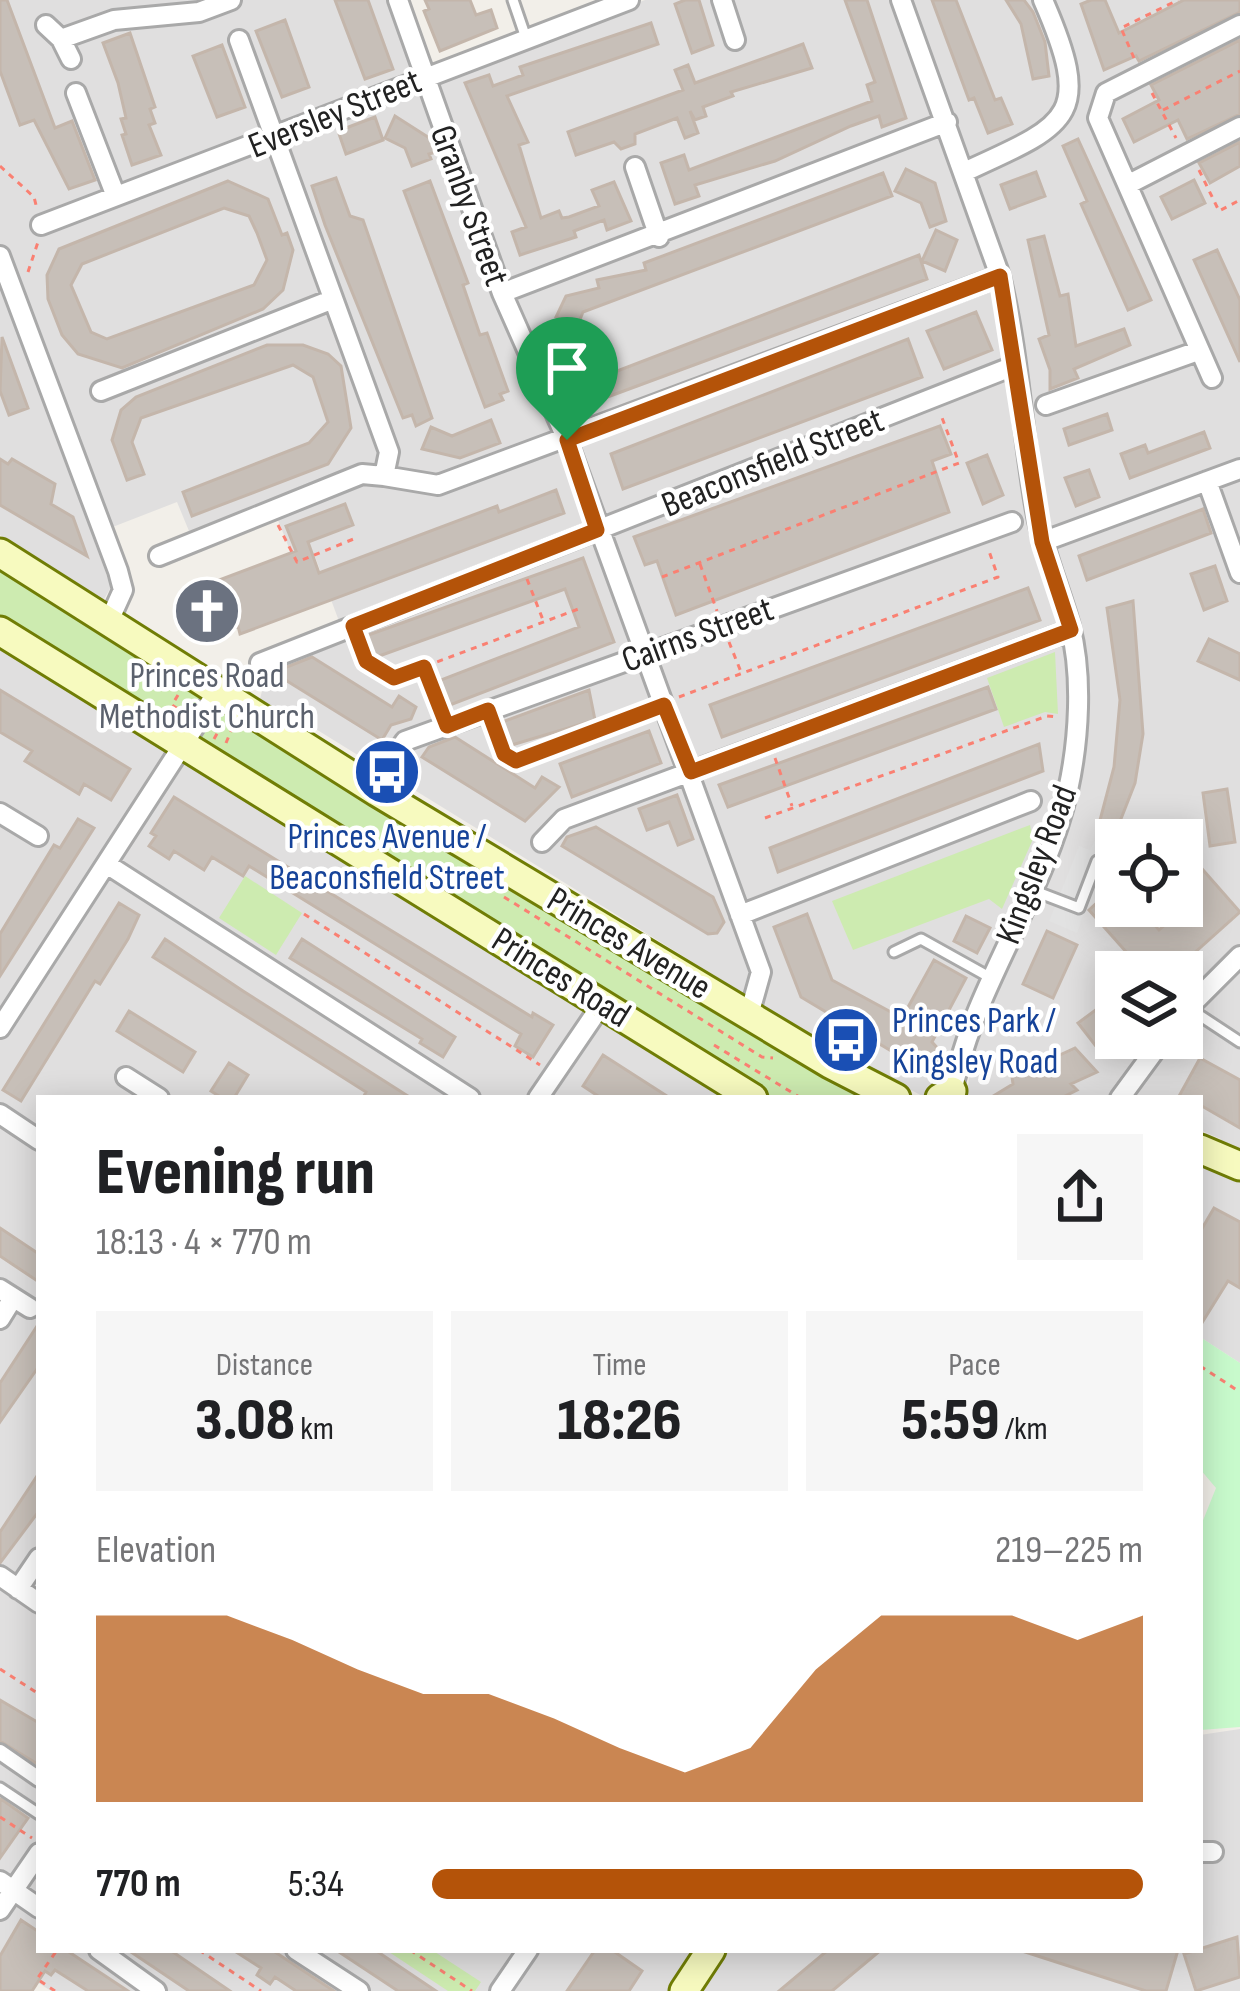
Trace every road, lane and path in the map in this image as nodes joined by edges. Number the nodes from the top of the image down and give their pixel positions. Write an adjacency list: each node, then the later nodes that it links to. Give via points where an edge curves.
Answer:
1 (231, 0): 12 (street, via 199,12 54,32)
2 (398, 0): 14 (street, Granby Street)
3 (513, 0): 9 (lane)
4 (629, 0): 9 (street, Eversley Street)
5 (722, 0): 11 (street)
6 (901, 0): 17 (street, Kingsley Road)
7 (1043, 0): 23 (street, via 1066,52 1067,106 1046,134)
8 (1240, 25): 24 (street, via 1106,92 1098,118)
9 (526, 38): 14 (street, Eversley Street)
10 (239, 40): 19 (street)
11 (735, 40)
12 (70, 59)
13 (1240, 71): 16 (path)
14 (424, 76): 19 (street, Eversley Street); 32 (street, Granby Street)
15 (76, 93): 25 (street)
16 (1161, 111)
17 (947, 122): 23 (street, Kingsley Road); 28 (street)
18 (1240, 127): 20 (street)
19 (272, 138): 25 (street, Eversley Street); 33 (street)
20 (1191, 152): 24 (street); 26 (path, via 1219,211)
21 (0, 166): 27 (path, via 34,197)
22 (635, 167): 28 (street)
23 (964, 172): 30 (street, Kingsley Road)
24 (1129, 184): 34 (street)
25 (115, 194): 27 (street, Eversley Street)
26 (1240, 200)
27 (41, 225): 31 (path, via 32,269)
28 (659, 237): 32 (street)
29 (0, 256): 31 (street)
30 (1000, 276): 35 (street, Kingsley Road); 40 (street)
31 (10, 283): 57 (street, via 118,571 123,590)
32 (502, 293): 40 (street, Granby Street)
33 (331, 300): 37 (street); 42 (street, via 389,452)
34 (1198, 351): 36 (street); 39 (street)
35 (1016, 365): 38 (street, Beaconsfield Street); 49 (street, Kingsley Road)
36 (1212, 378)
37 (101, 392)
38 (934, 397): 46 (street, Beaconsfield Street); 53 (path, via 959,463)
39 (1046, 405)
40 (567, 440): 42 (street, via 438,485); 46 (street, Granby Street)
41 (1240, 469): 43 (street)
42 (384, 476): 44 (street, via 362,474)
43 (1207, 481): 49 (street); 54 (street)
44 (272, 510): 48 (path, via 297,562); 51 (street)
45 (1012, 522): 47 (street, Cairns Street)
46 (597, 530): 52 (street, Beaconsfield Street); 63 (street, Granby Street)
47 (982, 533): 59 (street, Cairns Street); 66 (path, via 998,577)
48 (356, 538)
49 (1042, 542): 61 (street, Kingsley Road)
50 (0, 553): 57 (main road, Princes Avenue)
51 (159, 556)
52 (520, 560): 58 (path); 60 (street, Beaconsfield Street)
53 (700, 562): 55 (path); 59 (path)
54 (1240, 572)
55 (662, 577)
56 (581, 608): 58 (path)
57 (109, 621): 67 (main road, Princes Avenue)
58 (544, 622): 65 (path)
59 (722, 624): 63 (street, Cairns Street); 66 (path)
60 (353, 626): 64 (street, Beaconsfield Street); 65 (path, via 366,661 394,678)
61 (1071, 630): 70 (street, Kingsley Road); 72 (street)
62 (0, 631): 73 (main road, Princes Road)
63 (643, 652): 68 (street, Granby Street); 69 (street, Cairns Street)
64 (260, 663)
65 (424, 667): 71 (path)
66 (741, 674): 68 (path)
67 (228, 695): 73 (street); 73 (path); 94 (main road, Princes Avenue)
68 (664, 704): 69 (path, via 516,761 504,754); 75 (street, Granby Street)
69 (488, 710): 71 (street, Cairns Street)
70 (1076, 720): 77 (path, via 1047,716); 84 (street, Kingsley Road, via 1068,791)
71 (447, 726): 74 (street, Cairns Street, via 405,741)
72 (770, 745): 75 (street); 77 (path)
73 (193, 750): 82 (street); 93 (main road, Princes Road)
74 (392, 760)
75 (691, 772): 81 (street, via 563,819); 86 (street, Granby Street)
76 (1031, 801): 86 (street)
77 (792, 808): 79 (path)
78 (0, 813): 80 (street)
79 (765, 818)
80 (38, 836)
81 (542, 842)
82 (108, 865): 92 (street); 103 (street)
83 (1095, 866): 84 (lane, via 1079,908)
84 (1032, 890): 89 (street, Kingsley Road)
85 (304, 914): 99 (path)
86 (740, 915): 94 (street, Granby Street, via 761,972)
87 (894, 952): 89 (lane, via 921,939)
88 (1240, 956): 91 (street)
89 (991, 978): 107 (street, Kingsley Road)
90 (0, 986): 92 (street)
91 (1203, 992)
92 (20, 998): 96 (street)
93 (604, 1001): 99 (street); 105 (main road, Princes Road)
94 (749, 1015): 106 (main road, Princes Avenue)
95 (1203, 1021): 97 (lane)
96 (0, 1028)
97 (1240, 1042)
98 (1148, 1059): 101 (street)
99 (554, 1073): 104 (street)
100 (126, 1076): 102 (street)
101 (1124, 1091)
102 (152, 1095)
103 (465, 1095)
104 (540, 1095)
105 (748, 1095)
106 (891, 1095)
107 (948, 1095)
108 (0, 1114): 109 (street)
109 (36, 1138)
110 (1203, 1150): 111 (main road)
111 (1240, 1166)
112 (14, 1298): 113 (street)
113 (0, 1319)
114 (1203, 1368): 115 (path)
115 (1240, 1392)
116 (36, 1562): 118 (street)
117 (0, 1576): 118 (street)
118 (18, 1588): 119 (street)
119 (36, 1601)
120 (0, 1669): 121 (path)
121 (36, 1692)
122 (0, 1752): 123 (street)
123 (36, 1777)
124 (0, 1787): 125 (lane)
125 (36, 1812)
126 (0, 1817): 127 (path)
127 (36, 1840)
128 (36, 1856): 129 (street)
129 (7, 1885): 130 (street); 131 (street)
130 (36, 1906)
131 (0, 1910)
132 (55, 1953): 139 (path, via 37,1979)
133 (103, 1953): 140 (street)
134 (204, 1953): 141 (path)
135 (301, 1953): 142 (street)
136 (415, 1953): 143 (path)
137 (520, 1953): 144 (street)
138 (709, 1953): 145 (main road)
139 (55, 1991)
140 (155, 1991)
141 (261, 1991)
142 (358, 1991)
143 (472, 1991)
144 (500, 1991)
145 (684, 1991)

